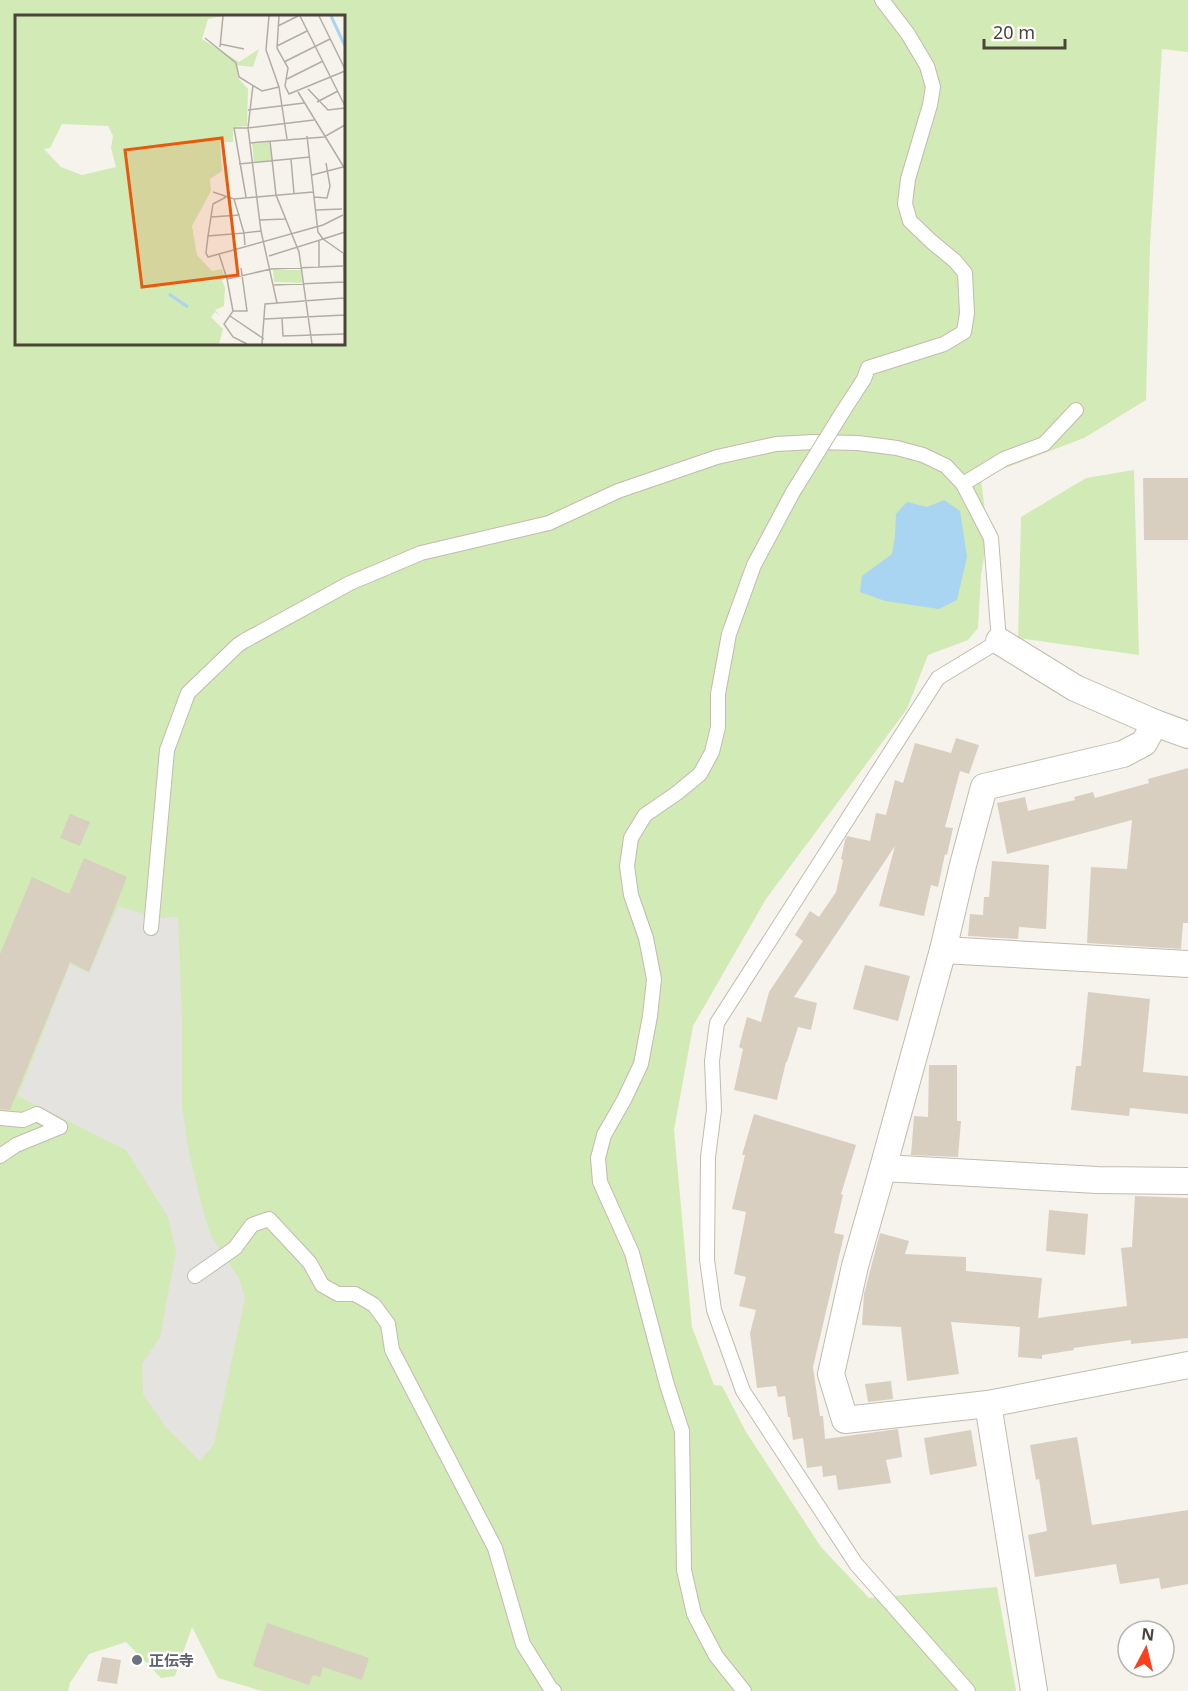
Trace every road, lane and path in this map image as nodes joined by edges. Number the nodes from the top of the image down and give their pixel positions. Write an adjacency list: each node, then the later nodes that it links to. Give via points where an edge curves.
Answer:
1 (882, 0): 18 (lane, bridge, via 927,66 933,87 905,204 910,221 965,273 964,332 944,344 868,368 754,565 729,634 712,752 700,774 645,815 631,838 627,866 631,895 646,938 654,979 641,1064 604,1135 598,1158 600,1182 632,1253 682,1431 684,1570 694,1614 716,1656)
2 (1076, 410): 3 (lane, via 1044,444 1004,459)
3 (963, 484): 4 (lane, via 991,538); 7 (lane, via 946,466 897,448 858,443 776,444 717,457 629,487 549,523 422,553 350,583 238,645 188,693 167,750)
4 (999, 641): 5 (street, via 1075,688); 19 (lane, via 938,678 717,1023 708,1157 707,1260 714,1310 743,1391 856,1564)
5 (1155, 723): 6 (street); 8 (street, via 1144,743 1123,754 984,787)
6 (1188, 735)
7 (151, 928)
8 (943, 950): 9 (street); 12 (street)
9 (1188, 964)
10 (0, 1118): 11 (lane, via 23,1120 38,1114 60,1127)
11 (0, 1156)
12 (882, 1168): 13 (street); 16 (street, via 831,1374 845,1420)
13 (1188, 1181)
14 (195, 1276): 17 (lane, via 236,1248 252,1225 269,1219 310,1263 322,1285 338,1294 355,1294 374,1305 388,1324 392,1350 495,1548 523,1644)
15 (1188, 1365): 16 (street)
16 (988, 1404): 20 (street)
17 (554, 1691)
18 (744, 1691)
19 (968, 1691)
20 (1034, 1691)

